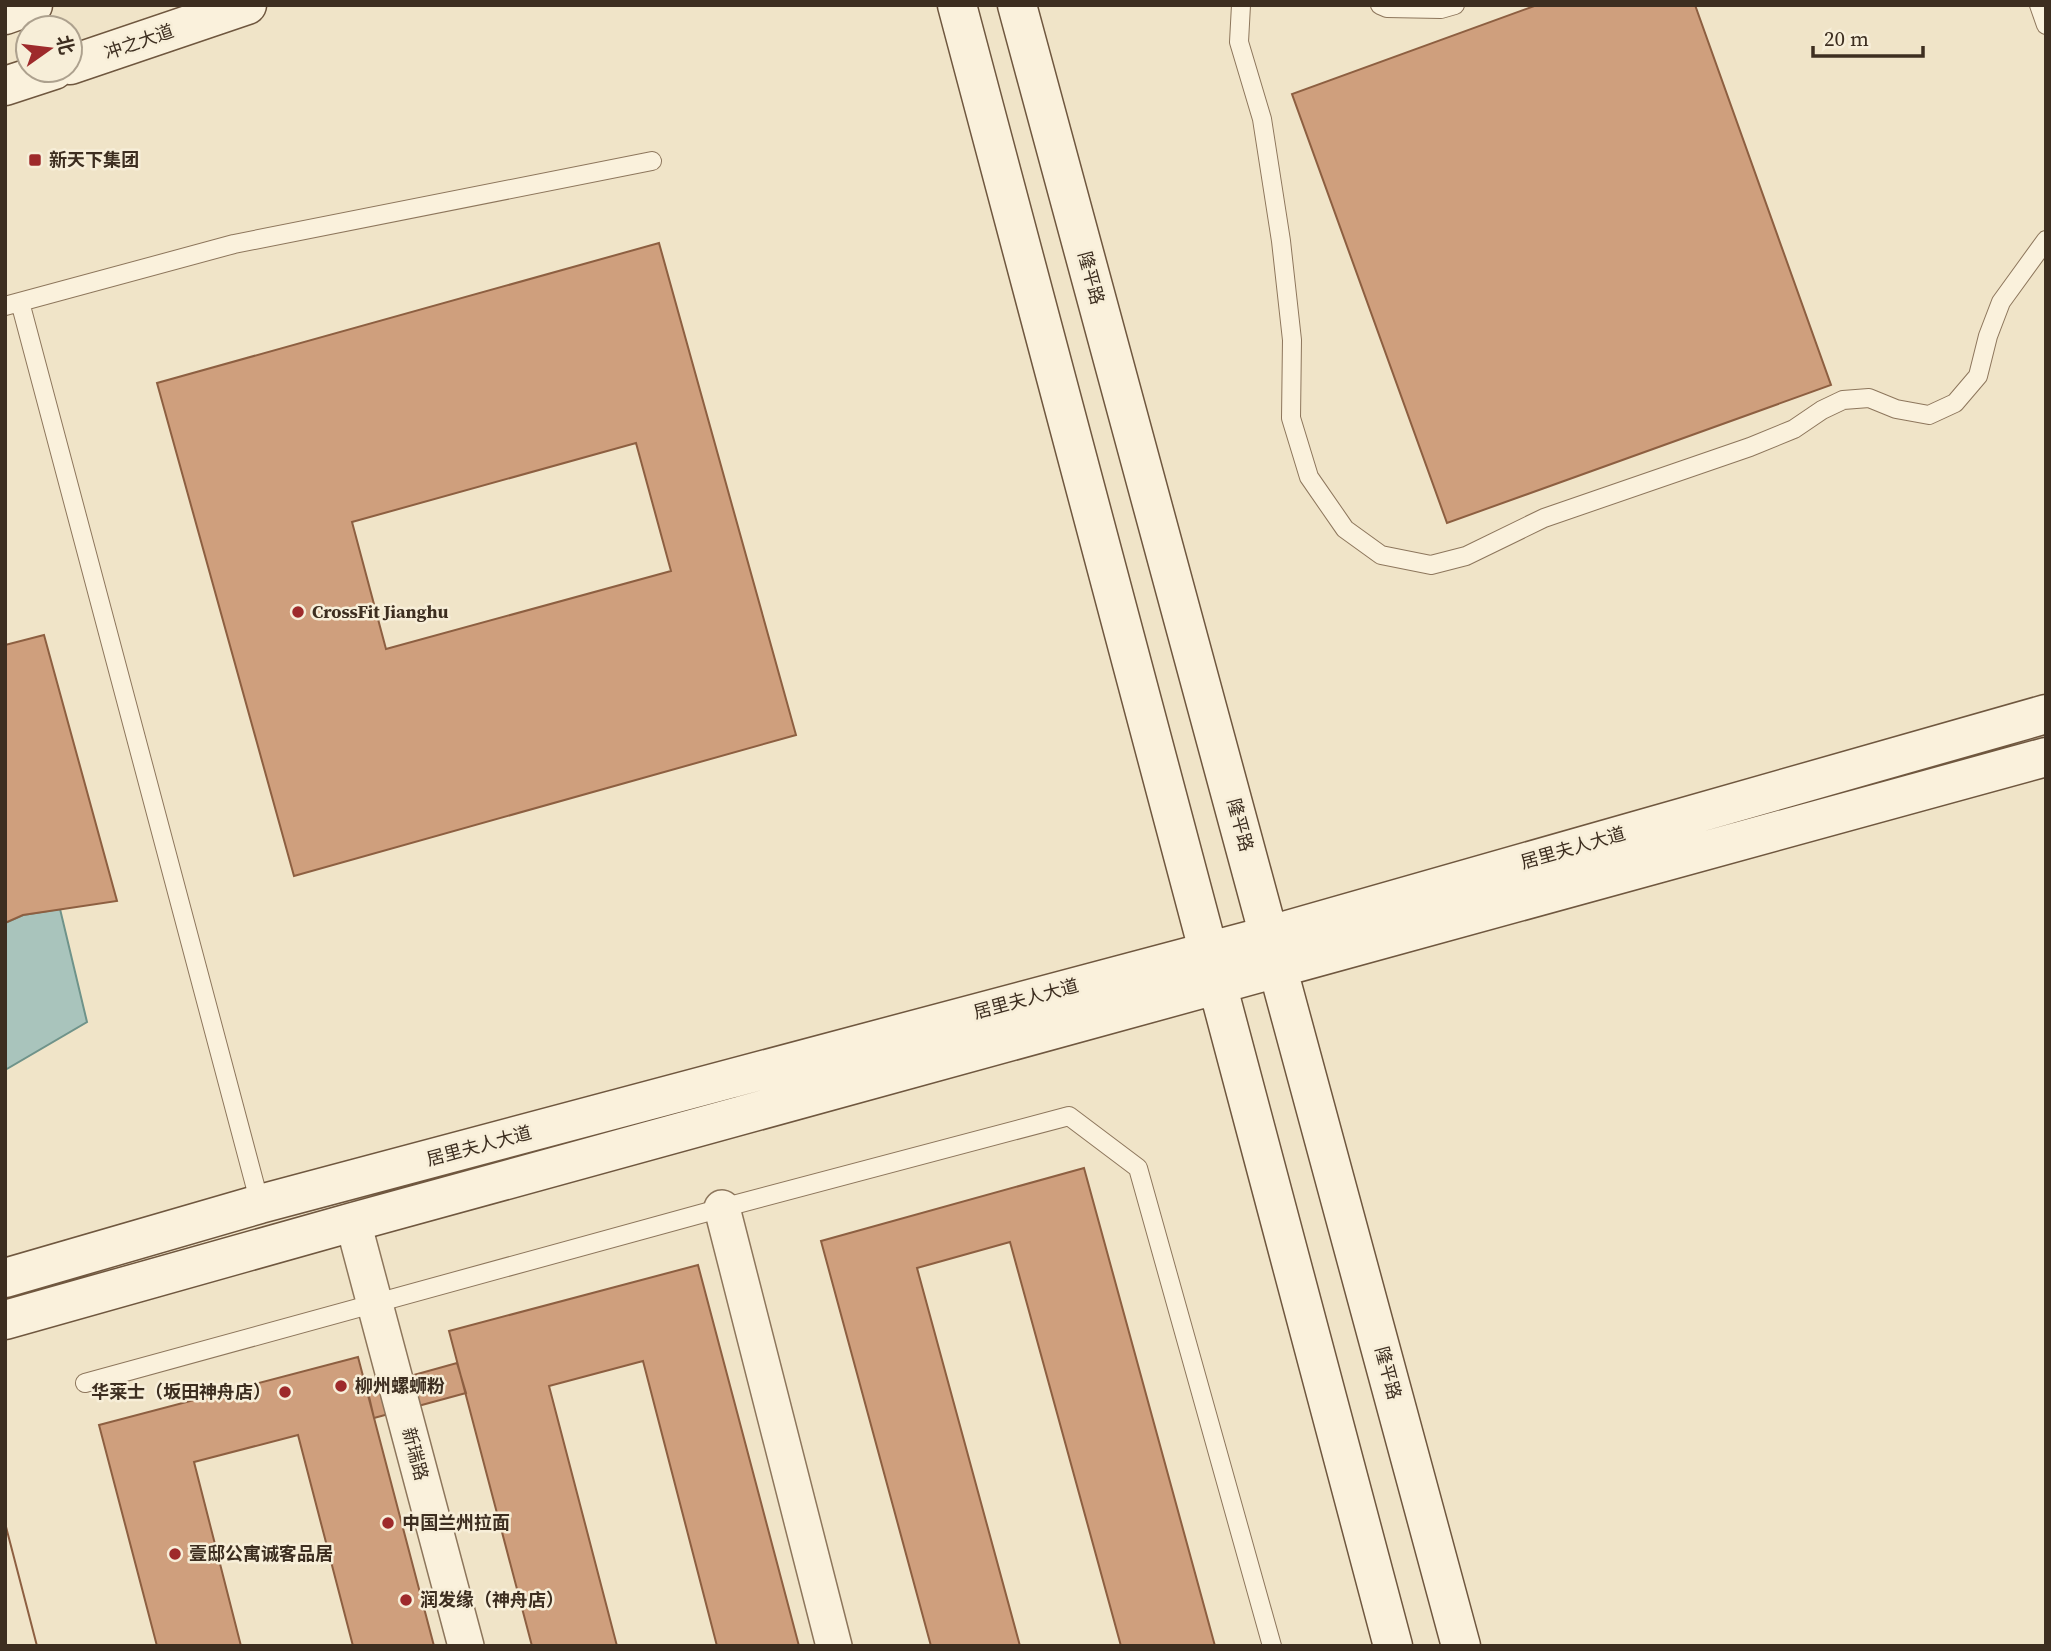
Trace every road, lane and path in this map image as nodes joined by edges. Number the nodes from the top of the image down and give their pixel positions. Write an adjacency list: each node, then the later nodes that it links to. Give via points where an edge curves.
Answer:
1 (33, 5): 9 (street)
2 (247, 5): 11 (street, 冲之大道)
3 (1017, 5): 17 (street, 隆平路)
4 (1241, 5): 13 (lane, via 1239,42 1262,119 1281,241 1292,340 1291,418 1309,477 1345,528 1381,555 1431,565 1466,556 1544,518 1783,434 1843,400 1869,398 1929,415 1955,403 1978,376 2001,302)
5 (1380, 5): 6 (lane, via 1441,9)
6 (1455, 5)
7 (2039, 5): 10 (lane)
8 (957, 8): 18 (street)
9 (5, 15)
10 (2046, 25)
11 (84, 60)
12 (652, 161): 14 (lane, via 234,244)
13 (2046, 240)
14 (13, 304): 19 (lane)
15 (2046, 714): 17 (street, 居里夫人大道)
16 (2046, 757): 17 (street, 居里夫人大道)
17 (1274, 951): 18 (street, 居里夫人大道); 30 (street, 隆平路)
18 (1212, 968): 19 (street, 居里夫人大道); 21 (street, 居里夫人大道); 29 (street)
19 (260, 1204): 22 (street, 居里夫人大道)
20 (722, 1208): 23 (lane); 27 (street); 28 (lane, via 1069,1116 1138,1168)
21 (353, 1222): 23 (street, 新瑞路); 24 (street, 居里夫人大道)
22 (5, 1278)
23 (375, 1303): 25 (lane); 26 (street, 新瑞路)
24 (5, 1320)
25 (85, 1383)
26 (466, 1646)
27 (834, 1646)
28 (1272, 1646)
29 (1392, 1646)
30 (1461, 1646)

